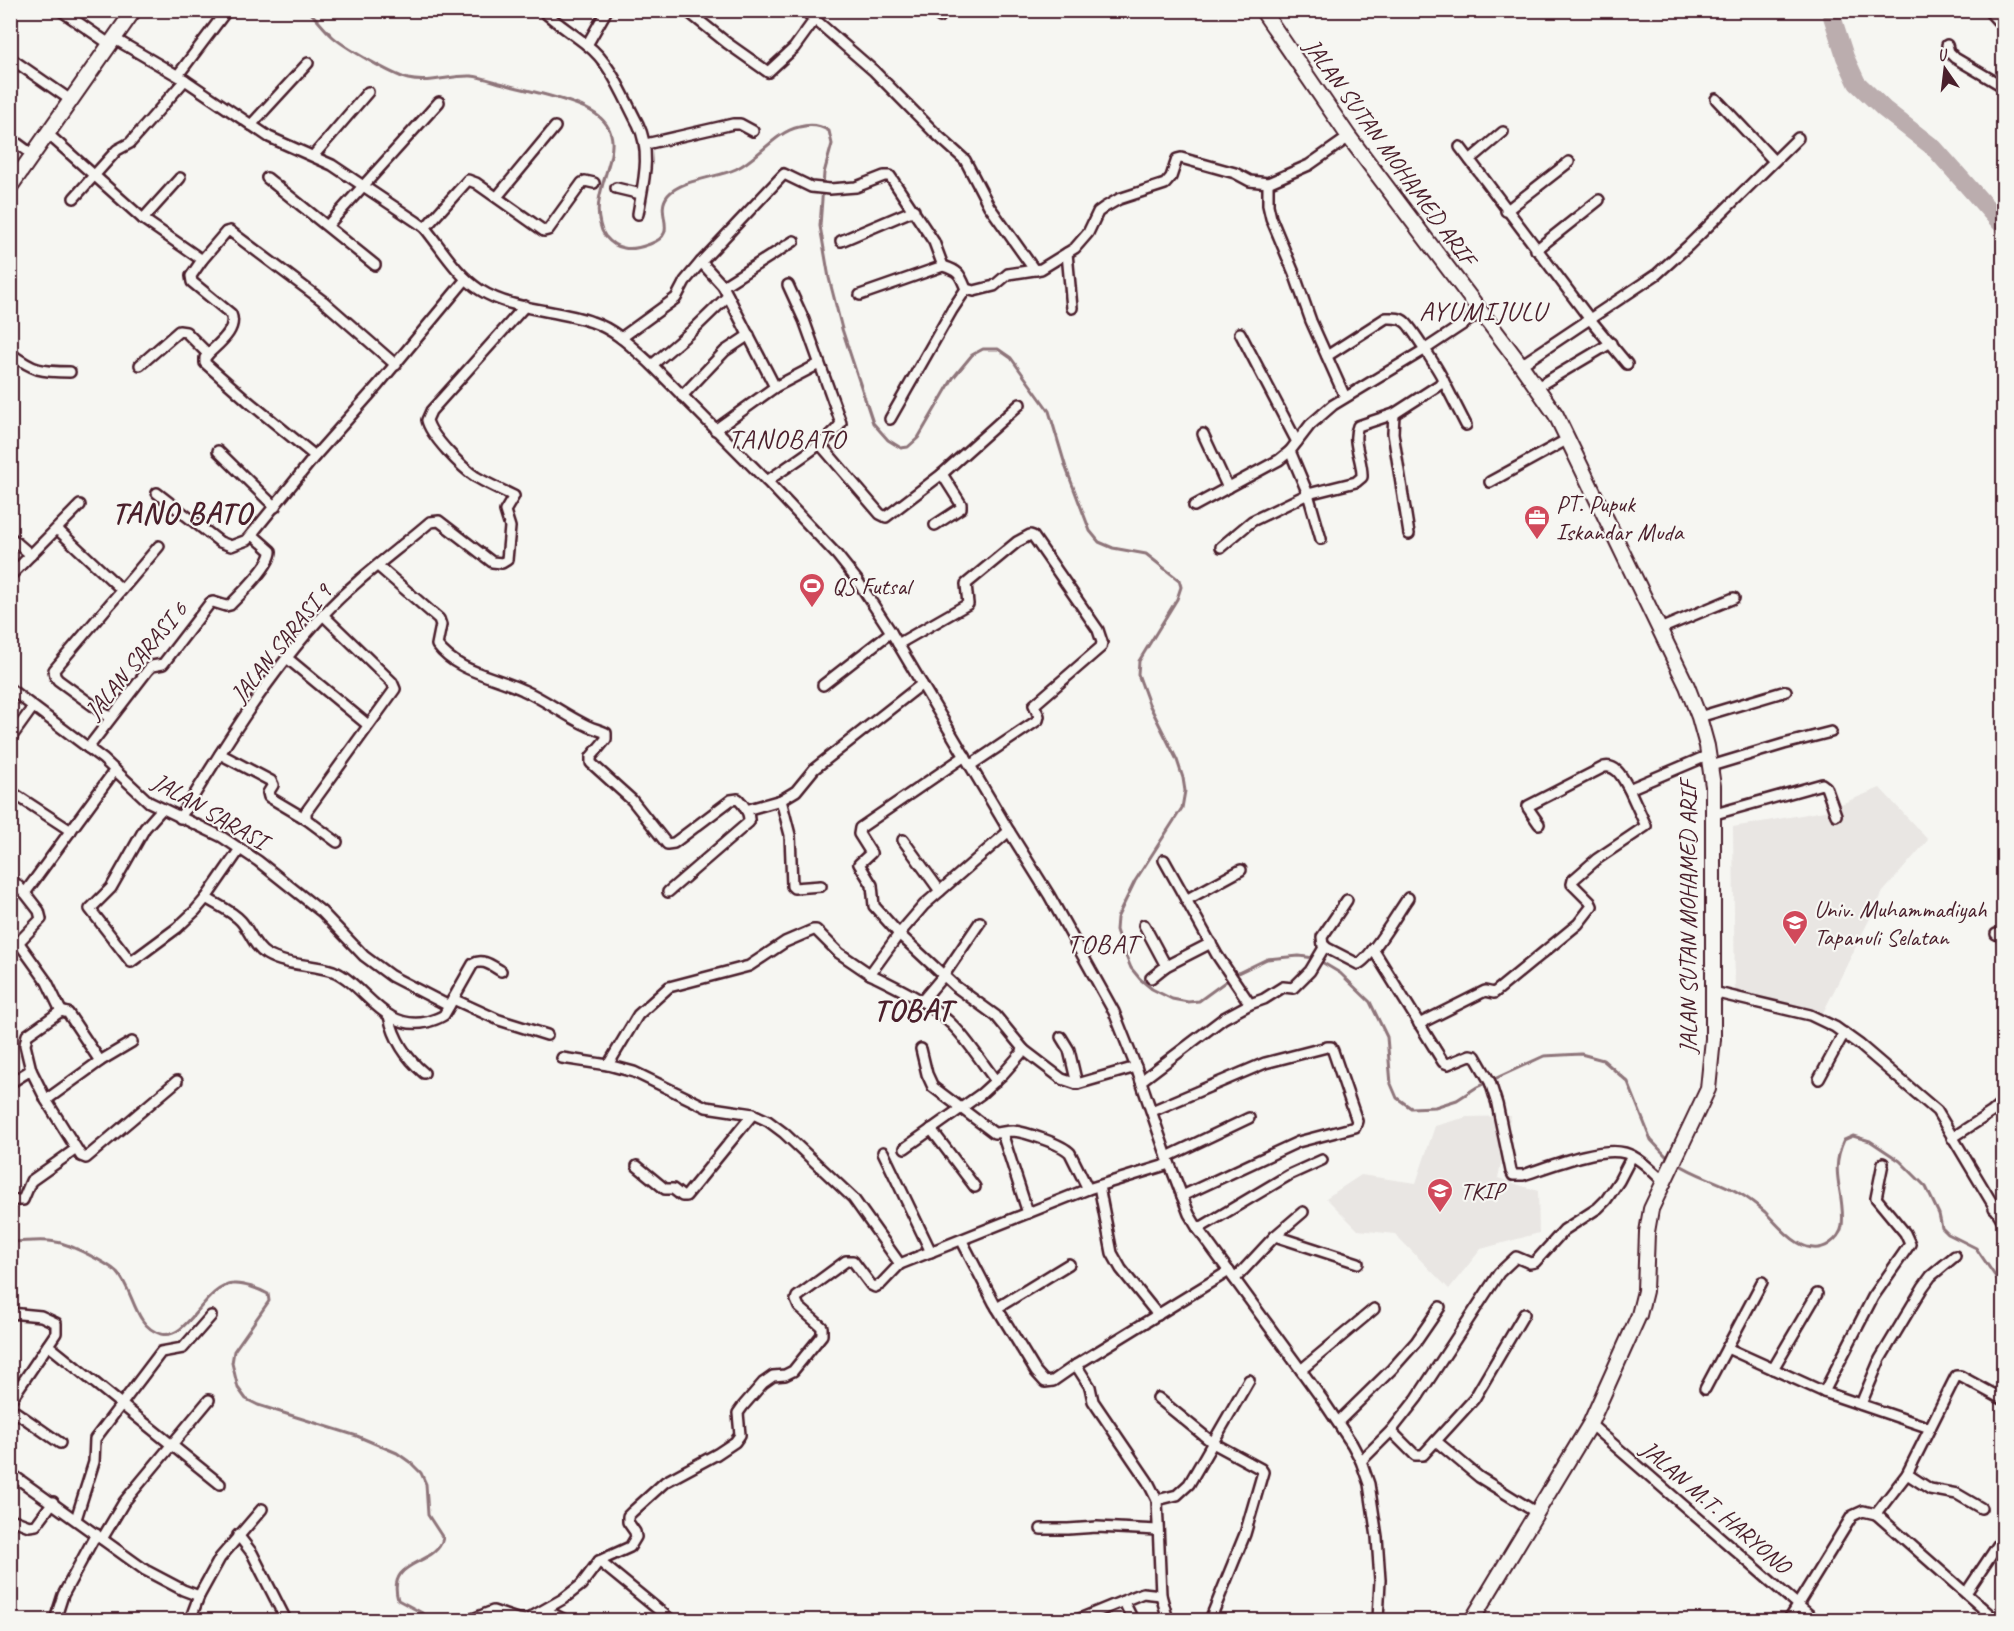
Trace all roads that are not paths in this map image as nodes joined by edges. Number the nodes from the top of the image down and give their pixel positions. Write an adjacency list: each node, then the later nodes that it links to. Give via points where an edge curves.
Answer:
1 (60, 10): 12 (street)
2 (134, 10): 12 (street)
3 (227, 10): 17 (street)
4 (542, 10): 13 (street)
5 (607, 10): 13 (street)
6 (687, 10): 10 (street, via 768,72 794,48)
7 (804, 10): 10 (street)
8 (1262, 10): 28 (street, JALAN SUTAN MOHAMED ARIF)
9 (1988, 10): 11 (street)
10 (815, 19): 64 (street, via 965,160 989,206)
11 (2004, 22)
12 (113, 42): 17 (street); 21 (street)
13 (587, 45): 31 (street, via 622,94)
14 (1947, 45): 18 (street, via 1955,58)
15 (10, 58): 21 (street)
16 (308, 63): 23 (street)
17 (181, 78): 23 (street); 38 (street, via 130,143 117,150)
18 (2004, 87)
19 (368, 92): 34 (street)
20 (1716, 99): 36 (street)
21 (72, 101): 27 (street)
22 (440, 102): 43 (street)
23 (251, 125): 34 (street, via 276,141)
24 (555, 127): 47 (street)
25 (753, 131): 31 (street, via 733,124)
26 (1503, 132): 35 (street)
27 (48, 134): 33 (street); 38 (street)
28 (1349, 137): 42 (street, via 1309,165); 73 (street, JALAN SUTAN MOHAMED ARIF)
29 (10, 138): 33 (street)
30 (1797, 138): 36 (street)
31 (646, 144): 46 (street)
32 (1460, 147): 35 (street)
33 (33, 154): 44 (street)
34 (314, 155): 43 (street)
35 (1470, 160): 51 (street)
36 (1774, 161): 74 (street, via 1657,274)
37 (1569, 162): 51 (street)
38 (93, 176): 48 (street); 53 (street)
39 (180, 178): 53 (street)
40 (267, 178): 54 (street)
41 (594, 183): 47 (street, via 582,182 544,231)
42 (1268, 183): 59 (street, via 1250,181 1181,158 1175,161 1165,184 1119,199 1098,212 1088,234); 82 (street, via 1271,218)
43 (363, 185): 54 (street); 55 (street)
44 (10, 187)
45 (616, 188): 46 (street)
46 (641, 194): 52 (street)
47 (497, 197): 55 (street, via 468,180)
48 (74, 198)
49 (1599, 200): 58 (street)
50 (914, 210): 57 (street); 61 (street, via 890,176 849,189 830,189 811,187 786,174); 63 (street, via 934,242)
51 (1506, 211): 58 (street)
52 (638, 214)
53 (143, 219): 60 (street)
54 (328, 225): 62 (street)
55 (425, 228): 65 (street)
56 (794, 241): 67 (street)
57 (841, 241)
58 (1536, 250): 74 (street)
59 (1067, 253): 64 (street); 72 (street)
60 (202, 260): 81 (street, via 191,276 192,282 234,321); 86 (street, via 230,231 323,301)
61 (701, 262): 67 (street); 77 (street, via 676,298)
62 (375, 265)
63 (943, 266): 68 (street, via 960,274); 69 (street)
64 (1036, 270): 68 (street, via 1008,274 994,286)
65 (466, 279): 71 (street, via 481,291); 86 (street)
66 (788, 285): 83 (street)
67 (723, 286): 70 (street)
68 (966, 289): 97 (street)
69 (860, 295)
70 (728, 296): 76 (street); 87 (street)
71 (525, 306): 77 (street, via 592,322); 125 (street, JALAN SARASI 9, via 427,420 431,430 465,468 514,496 505,511 510,527 507,560 492,562 439,521 430,522)
72 (1072, 308)
73 (1480, 313): 79 (street); 88 (street, JALAN SUTAN MOHAMED ARIF)
74 (1589, 318): 78 (street); 88 (street)
75 (1240, 333): 102 (street)
76 (749, 335): 91 (street); 93 (street, via 725,351)
77 (621, 338): 87 (street)
78 (1611, 343): 84 (street); 92 (street)
79 (1424, 350): 82 (street, via 1404,320 1386,318); 90 (street); 94 (street)
80 (10, 353): 89 (street, via 37,370)
81 (208, 354): 85 (street, via 186,332 179,331); 106 (street, via 205,363 218,376)
82 (1327, 356): 94 (street)
83 (819, 364): 91 (street); 103 (street, via 841,420 840,426)
84 (1627, 364)
85 (140, 365)
86 (396, 365): 106 (street)
87 (651, 365): 93 (street)
88 (1521, 365): 92 (street, JALAN SUTAN MOHAMED ARIF)
89 (70, 372)
90 (1443, 380): 96 (street); 98 (street)
91 (775, 387): 99 (street)
92 (1537, 387): 101 (street, JALAN SUTAN MOHAMED ARIF)
93 (682, 396): 99 (street)
94 (1345, 397): 102 (street, via 1310,425)
95 (1020, 404): 107 (street)
96 (1394, 414): 112 (street, via 1358,426 1355,437 1362,477); 119 (street, via 1393,434)
97 (890, 419)
98 (1466, 425)
99 (716, 430): 108 (street)
100 (1203, 434): 110 (street)
101 (1568, 439): 109 (street); 130 (street, JALAN SUTAN MOHAMED ARIF)
102 (1297, 442): 105 (street)
103 (819, 443): 107 (street, via 884,516); 108 (street)
104 (218, 451): 115 (street)
105 (1290, 451): 110 (street); 112 (street)
106 (315, 456): 115 (street)
107 (942, 474): 116 (street, via 961,504)
108 (767, 482): 131 (street, via 837,555)
109 (1490, 483)
110 (1228, 488): 114 (street)
111 (157, 493): 118 (street, via 220,542 240,544)
112 (1308, 494): 121 (street); 123 (street, via 1251,521)
113 (80, 505): 117 (street)
114 (1194, 506)
115 (275, 507): 118 (street)
116 (935, 525)
117 (57, 529): 124 (street); 127 (street)
118 (253, 534): 140 (street, JALAN SARASI 6, via 271,551 271,557 230,605 210,603 163,664 148,670)
119 (1409, 534)
120 (10, 537): 124 (street)
121 (1321, 539)
122 (159, 546): 127 (street)
123 (1221, 547)
124 (31, 555): 126 (street)
125 (378, 566): 129 (street, JALAN SARASI 9); 154 (street, via 440,619 437,645 467,670 514,686 606,733 591,764 632,800 668,844 731,800 738,799)
126 (10, 576)
127 (121, 589): 140 (street, via 54,673)
128 (1734, 598): 130 (street)
129 (323, 615): 133 (street, JALAN SARASI 9); 141 (street, via 394,685 395,689)
130 (1660, 629): 139 (street, JALAN SUTAN MOHAMED ARIF)
131 (891, 632): 132 (street); 134 (street)
132 (898, 644): 135 (street); 148 (street, via 968,604 966,584 1030,535 1098,630 1101,646 1034,705 1038,720)
133 (287, 658): 141 (street); 145 (street, JALAN SARASI 9)
134 (823, 684)
135 (922, 684): 146 (street); 152 (street)
136 (10, 689): 138 (street, JALAN SARASI)
137 (1786, 691): 139 (street)
138 (33, 707): 143 (street); 144 (street, JALAN SARASI)
139 (1699, 717): 147 (street, JALAN SUTAN MOHAMED ARIF)
140 (110, 718): 144 (street, JALAN SARASI 6)
141 (368, 725): 158 (street, via 306,812)
142 (1831, 732): 147 (street)
143 (10, 739)
144 (88, 748): 149 (street, JALAN SARASI)
145 (220, 754): 157 (street, JALAN SARASI 9); 158 (street, via 272,781 268,796)
146 (965, 756): 148 (street); 178 (street, via 858,831 871,852 859,864 872,885 874,906)
147 (1710, 761): 150 (street); 155 (street, JALAN SUTAN MOHAMED ARIF)
148 (970, 765): 161 (street)
149 (115, 770): 153 (street, JALAN SARASI, via 139,794); 160 (street)
150 (1629, 789): 159 (street, via 1616,769 1604,767 1528,806); 195 (street, via 1646,826 1573,880 1572,884 1592,905 1578,924 1494,993 1485,991)
151 (10, 790): 160 (street)
152 (781, 800): 154 (street); 168 (street, via 790,835 792,886)
153 (162, 809): 157 (street, JALAN SARASI); 172 (street, via 145,828 111,888 92,905 91,913 131,962 177,928)
154 (746, 810): 170 (street, via 749,822)
155 (1715, 814): 156 (street, via 1822,784); 189 (street, JALAN SUTAN MOHAMED ARIF)
156 (1836, 815)
157 (180, 818): 164 (street, JALAN SARASI)
158 (306, 819): 163 (street)
159 (1539, 824)
160 (71, 831): 171 (street)
161 (1009, 831): 169 (street); 205 (street, via 1108,1000)
162 (903, 840): 169 (street)
163 (337, 842)
164 (240, 849): 172 (street); 191 (street, JALAN SARASI, via 322,912 373,963 391,976)
165 (1164, 860): 174 (street)
166 (1241, 870): 174 (street)
167 (10, 878): 171 (street)
168 (821, 886)
169 (940, 891): 178 (street)
170 (668, 892)
171 (25, 893): 179 (street, via 39,910 41,919)
172 (206, 898): 194 (street, via 237,917 266,954 333,972)
173 (1408, 898): 182 (street)
174 (1186, 900): 180 (street)
175 (1347, 900): 181 (street, via 1322,937)
176 (980, 922): 187 (street)
177 (1144, 925): 184 (street)
178 (899, 934): 186 (street); 187 (street)
179 (20, 943): 183 (street); 193 (street, via 42,973)
180 (1210, 943): 184 (street); 192 (street)
181 (1324, 946): 182 (street, via 1358,964); 192 (street, via 1293,988 1283,987)
182 (1373, 949): 195 (street)
183 (10, 951)
184 (1166, 966): 188 (street)
185 (501, 971): 191 (street, via 477,961)
186 (870, 974): 190 (street); 204 (street, via 839,954 813,930 785,942 749,966 669,987 633,1023)
187 (944, 975): 190 (street); 201 (street, via 996,1016)
188 (1151, 978)
189 (1713, 992): 196 (street, via 1810,1015); 231 (street, JALAN SUTAN MOHAMED ARIF, via 1708,1089)
190 (922, 1001): 210 (street, via 959,1032)
191 (451, 1003): 194 (street, via 444,1016 419,1024); 197 (street, JALAN SARASI)
192 (1250, 1004): 211 (street, via 1224,1018)
193 (61, 1011): 203 (street, via 68,1013); 206 (street, via 27,1035 25,1045)
194 (389, 1016): 207 (street, via 412,1064)
195 (1419, 1024): 226 (street, via 1445,1064 1475,1056 1490,1082 1514,1175 1593,1155 1621,1152)
196 (1844, 1033): 208 (street); 222 (street, via 1927,1100)
197 (547, 1035)
198 (1061, 1037): 213 (street, via 1069,1050)
199 (132, 1042): 203 (street)
200 (921, 1049): 216 (street, via 933,1087)
201 (1024, 1050): 210 (street); 213 (street, via 1062,1079)
202 (562, 1058): 204 (street)
203 (100, 1061): 214 (street)
204 (608, 1065): 218 (street, via 634,1072 705,1107)
205 (1136, 1067): 211 (street); 213 (street)
206 (31, 1070): 212 (street); 214 (street)
207 (424, 1073)
208 (1819, 1079)
209 (177, 1081): 224 (street, via 88,1157 83,1158)
210 (996, 1081): 216 (street)
211 (1141, 1082): 217 (street)
212 (10, 1083)
213 (1077, 1084)
214 (46, 1101): 224 (street)
215 (2004, 1102): 222 (street)
216 (961, 1108): 220 (street); 221 (street, via 988,1130)
217 (1152, 1111): 228 (street); 235 (street, via 1265,1063 1327,1047 1333,1052 1357,1121 1355,1127 1298,1142)
218 (753, 1114): 230 (street, via 686,1196 665,1189); 248 (street, via 784,1133 853,1198)
219 (1249, 1118): 228 (street)
220 (931, 1129): 223 (street); 233 (street)
221 (1003, 1136): 234 (street, via 1015,1131 1066,1149); 240 (street)
222 (1952, 1138): 238 (street)
223 (904, 1148)
224 (76, 1149): 236 (street, via 31,1181 23,1200)
225 (883, 1152): 245 (street)
226 (1632, 1156): 231 (street); 278 (street, via 1599,1208 1564,1230 1535,1262 1516,1257 1499,1273 1445,1358)
227 (1322, 1160): 242 (street)
228 (1168, 1161): 232 (street); 235 (street)
229 (1883, 1163): 267 (street, via 1876,1198 1910,1244 1873,1297)
230 (637, 1166)
231 (1665, 1176): 276 (street, JALAN SUTAN MOHAMED ARIF, via 1648,1219 1643,1303)
232 (1099, 1186): 234 (street); 258 (street, via 1112,1253)
233 (975, 1187)
234 (1088, 1189): 240 (street)
235 (1182, 1196): 242 (street)
236 (10, 1200)
237 (2004, 1201): 238 (street)
238 (1994, 1208): 241 (street)
239 (1303, 1212): 243 (street)
240 (1028, 1213): 244 (street)
241 (2004, 1223)
242 (1198, 1229): 250 (street)
243 (1275, 1236): 247 (street); 250 (street)
244 (962, 1241): 245 (street); 254 (street)
245 (931, 1252): 248 (street)
246 (1955, 1256): 273 (street, via 1923,1287 1880,1359)
247 (1358, 1263)
248 (900, 1264): 300 (street, via 875,1287 854,1261 846,1261 797,1297 799,1307 822,1327 822,1335 793,1371 763,1383 743,1406 738,1413 740,1435 735,1442 665,1482 628,1516 636,1538 630,1547)
249 (1069, 1264): 254 (street)
250 (1232, 1275): 258 (street); 264 (street)
251 (1762, 1282): 261 (street)
252 (1817, 1294): 263 (street)
253 (1440, 1307): 275 (street, via 1416,1342)
254 (997, 1308): 262 (street, via 1045,1382 1053,1382)
255 (1374, 1310): 264 (street)
256 (10, 1313): 260 (street, via 41,1316 56,1323 56,1333)
257 (1524, 1314): 279 (street, via 1478,1393)
258 (1158, 1315): 262 (street)
259 (211, 1316): 272 (street, via 183,1348 161,1352)
260 (48, 1345): 271 (street); 272 (street)
261 (1727, 1347): 263 (street); 266 (street)
262 (1076, 1365): 287 (street, via 1090,1387 1093,1401)
263 (1773, 1369): 267 (street)
264 (1301, 1370): 275 (street)
265 (1249, 1380): 281 (street)
266 (1705, 1389)
267 (1824, 1392): 273 (street)
268 (1158, 1398): 281 (street)
269 (209, 1400): 282 (street)
270 (2004, 1400): 277 (street, via 1957,1376)
271 (10, 1401)
272 (121, 1404): 282 (street); 294 (street, via 95,1439 94,1462)
273 (1861, 1404): 277 (street)
274 (10, 1408): 280 (street)
275 (1338, 1422): 283 (street)
276 (1590, 1424): 291 (street, JALAN SUTAN MOHAMED ARIF); 305 (street, JALAN M.T. HARYONO)
277 (1930, 1428): 285 (street)
278 (1391, 1431): 279 (street, via 1418,1456); 283 (street)
279 (1436, 1440): 291 (street, via 1479,1477)
280 (60, 1443)
281 (1213, 1443): 287 (street, via 1189,1484 1177,1495); 316 (street, via 1261,1469 1263,1474 1245,1534)
282 (172, 1445): 286 (street); 297 (street)
283 (1360, 1461): 317 (street, via 1369,1484 1377,1537)
284 (10, 1473): 288 (street)
285 (1907, 1474): 289 (street, via 1934,1491 1957,1494); 292 (street)
286 (220, 1484)
287 (1157, 1500): 296 (street)
288 (53, 1502): 293 (street, via 36,1525); 294 (street)
289 (1981, 1508)
290 (262, 1509): 298 (street)
291 (1537, 1513): 318 (street, JALAN SUTAN MOHAMED ARIF)
292 (1876, 1514): 301 (street); 305 (street, via 1863,1511 1852,1516)
293 (11, 1519)
294 (76, 1519): 297 (street)
295 (1041, 1529): 296 (street)
296 (1158, 1530): 302 (street)
297 (99, 1536): 303 (street, via 145,1570); 307 (street, via 63,1595)
298 (238, 1536): 303 (street, via 220,1558); 309 (street, via 252,1553)
299 (2004, 1536): 301 (street)
300 (599, 1561): 306 (street, via 581,1585); 312 (street)
301 (1966, 1593): 321 (street)
302 (1161, 1594): 304 (street, via 1143,1593); 315 (street)
303 (199, 1596): 308 (street)
304 (1124, 1602): 313 (street); 314 (street)
305 (1798, 1605): 319 (street); 320 (street, JALAN M.T. HARYONO)
306 (545, 1610): 310 (street, via 526,1620 493,1611); 311 (street)
307 (55, 1620)
308 (190, 1620)
309 (286, 1620)
310 (470, 1620)
311 (565, 1620)
312 (671, 1620)
313 (1077, 1620)
314 (1133, 1620)
315 (1168, 1620)
316 (1210, 1620)
317 (1378, 1620)
318 (1472, 1620)
319 (1788, 1620)
320 (1815, 1620)
321 (1996, 1620)

